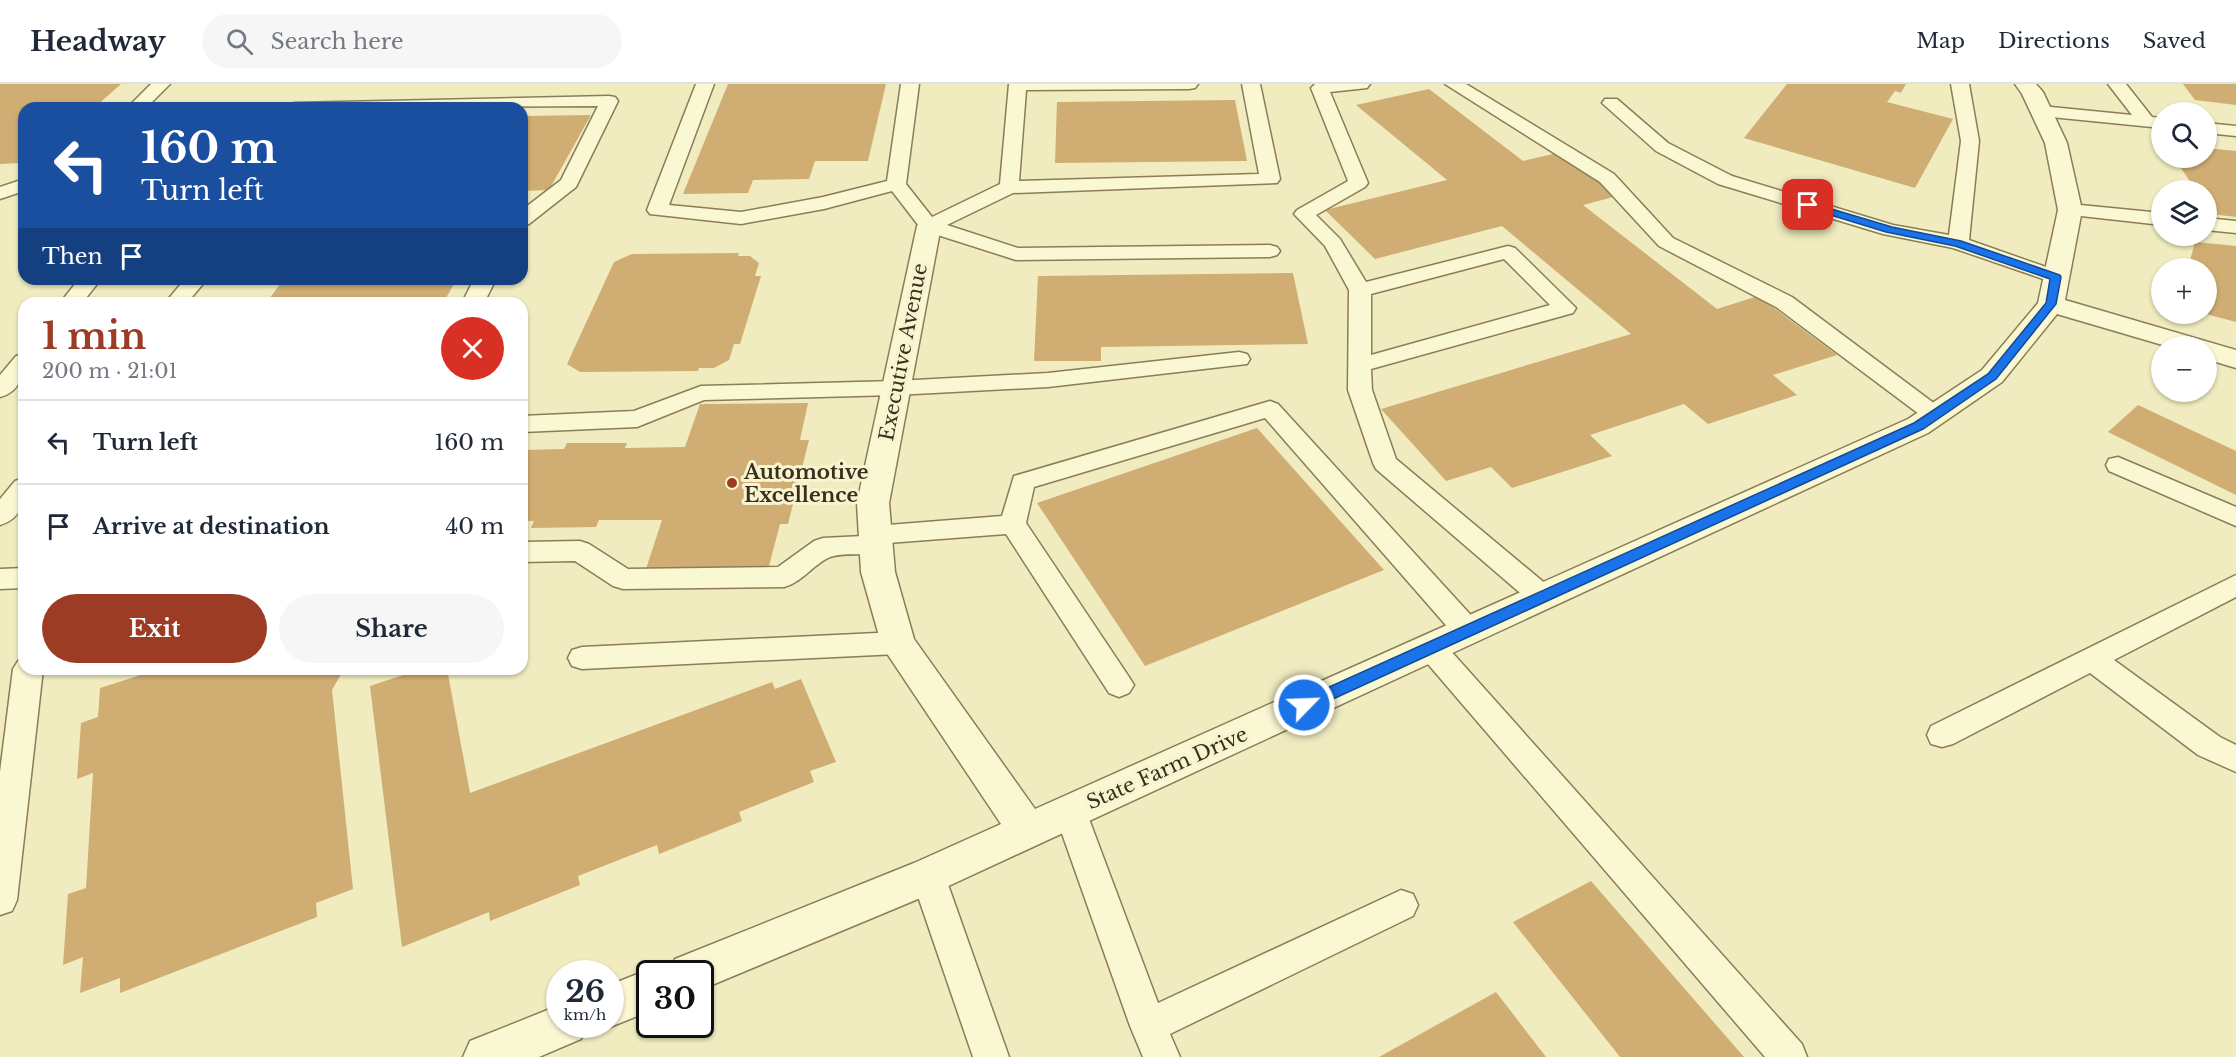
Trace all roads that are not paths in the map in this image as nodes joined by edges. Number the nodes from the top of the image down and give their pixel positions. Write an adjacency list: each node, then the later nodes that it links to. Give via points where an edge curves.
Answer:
1 (162, 84): 12 (lane)
2 (705, 84): 19 (lane, via 657,210 741,218 824,203)
3 (910, 84): 19 (lane)
4 (1189, 84): 10 (lane)
5 (1251, 84): 21 (lane, via 1270,179)
6 (1361, 84): 33 (lane, via 1320,88 1358,183 1304,214 1333,243)
7 (1454, 84): 45 (lane, via 1607,178 1666,242 1784,302)
8 (1960, 84): 29 (lane, via 1970,141)
9 (2117, 84): 15 (lane)
10 (1018, 85): 21 (lane)
11 (2033, 97): 16 (lane); 23 (street, State Farm Drive, via 2056,142)
12 (142, 102)
13 (528, 103): 24 (lane, via 609,101 569,183)
14 (1611, 103): 29 (lane, via 1662,147 1725,180 1890,230)
15 (2151, 120)
16 (2151, 122)
17 (2217, 129): 18 (lane)
18 (2236, 131)
19 (896, 184): 27 (lane)
20 (18, 187): 22 (lane)
21 (1009, 187): 27 (lane)
22 (0, 193)
23 (2070, 210): 25 (lane); 34 (street, State Farm Drive)
24 (528, 215)
25 (2151, 218)
26 (2217, 225): 28 (lane)
27 (929, 226): 30 (lane, via 1016,254); 43 (street, Executive Avenue)
28 (2236, 227)
29 (1958, 243): 34 (lane)
30 (1270, 251)
31 (85, 285): 35 (lane)
32 (191, 285): 36 (lane)
33 (1360, 290): 41 (lane); 41 (lane, via 1508,252 1565,308)
34 (2054, 290): 37 (street); 45 (street, State Farm Drive, via 1992,376)
35 (76, 297)
36 (182, 297)
37 (2169, 336)
38 (2217, 353): 40 (street)
39 (1239, 359): 43 (lane, via 1048,380)
40 (2236, 359)
41 (1360, 365): 57 (lane, via 1360,390 1385,463)
42 (18, 368): 44 (lane)
43 (896, 388): 46 (lane, via 701,393 637,419); 52 (street, Executive Avenue, via 873,504)
44 (0, 390)
45 (1935, 415): 57 (street, State Farm Drive)
46 (528, 424)
47 (2118, 465): 50 (lane)
48 (18, 494): 49 (lane)
49 (0, 516)
50 (2236, 517)
51 (1013, 524): 52 (lane); 58 (lane, via 1023,482 1270,409); 64 (lane)
52 (876, 540): 53 (lane, via 823,548 784,577 623,579 580,551); 59 (street, Executive Avenue, via 878,572)
53 (528, 552)
54 (0, 579): 55 (lane)
55 (18, 579)
56 (2236, 585): 62 (lane)
57 (1543, 597): 58 (street, State Farm Drive)
58 (1468, 631): 60 (street, State Farm Drive)
59 (898, 643): 61 (lane); 68 (street, Executive Avenue)
60 (1431, 648): 67 (street, State Farm Drive); 77 (lane)
61 (582, 658)
62 (2092, 659): 65 (lane); 66 (lane, via 2210,746)
63 (27, 675): 70 (lane)
64 (1119, 685)
65 (1942, 735)
66 (2236, 759)
67 (1071, 811): 68 (street, State Farm Drive); 74 (lane)
68 (1028, 831): 69 (street, State Farm Drive)
69 (928, 876): 72 (street, State Farm Drive); 76 (lane)
70 (0, 900)
71 (1401, 905): 74 (lane)
72 (714, 964)
73 (546, 1032): 75 (street)
74 (1155, 1041)
75 (486, 1057)
76 (992, 1057)
77 (1789, 1057)

